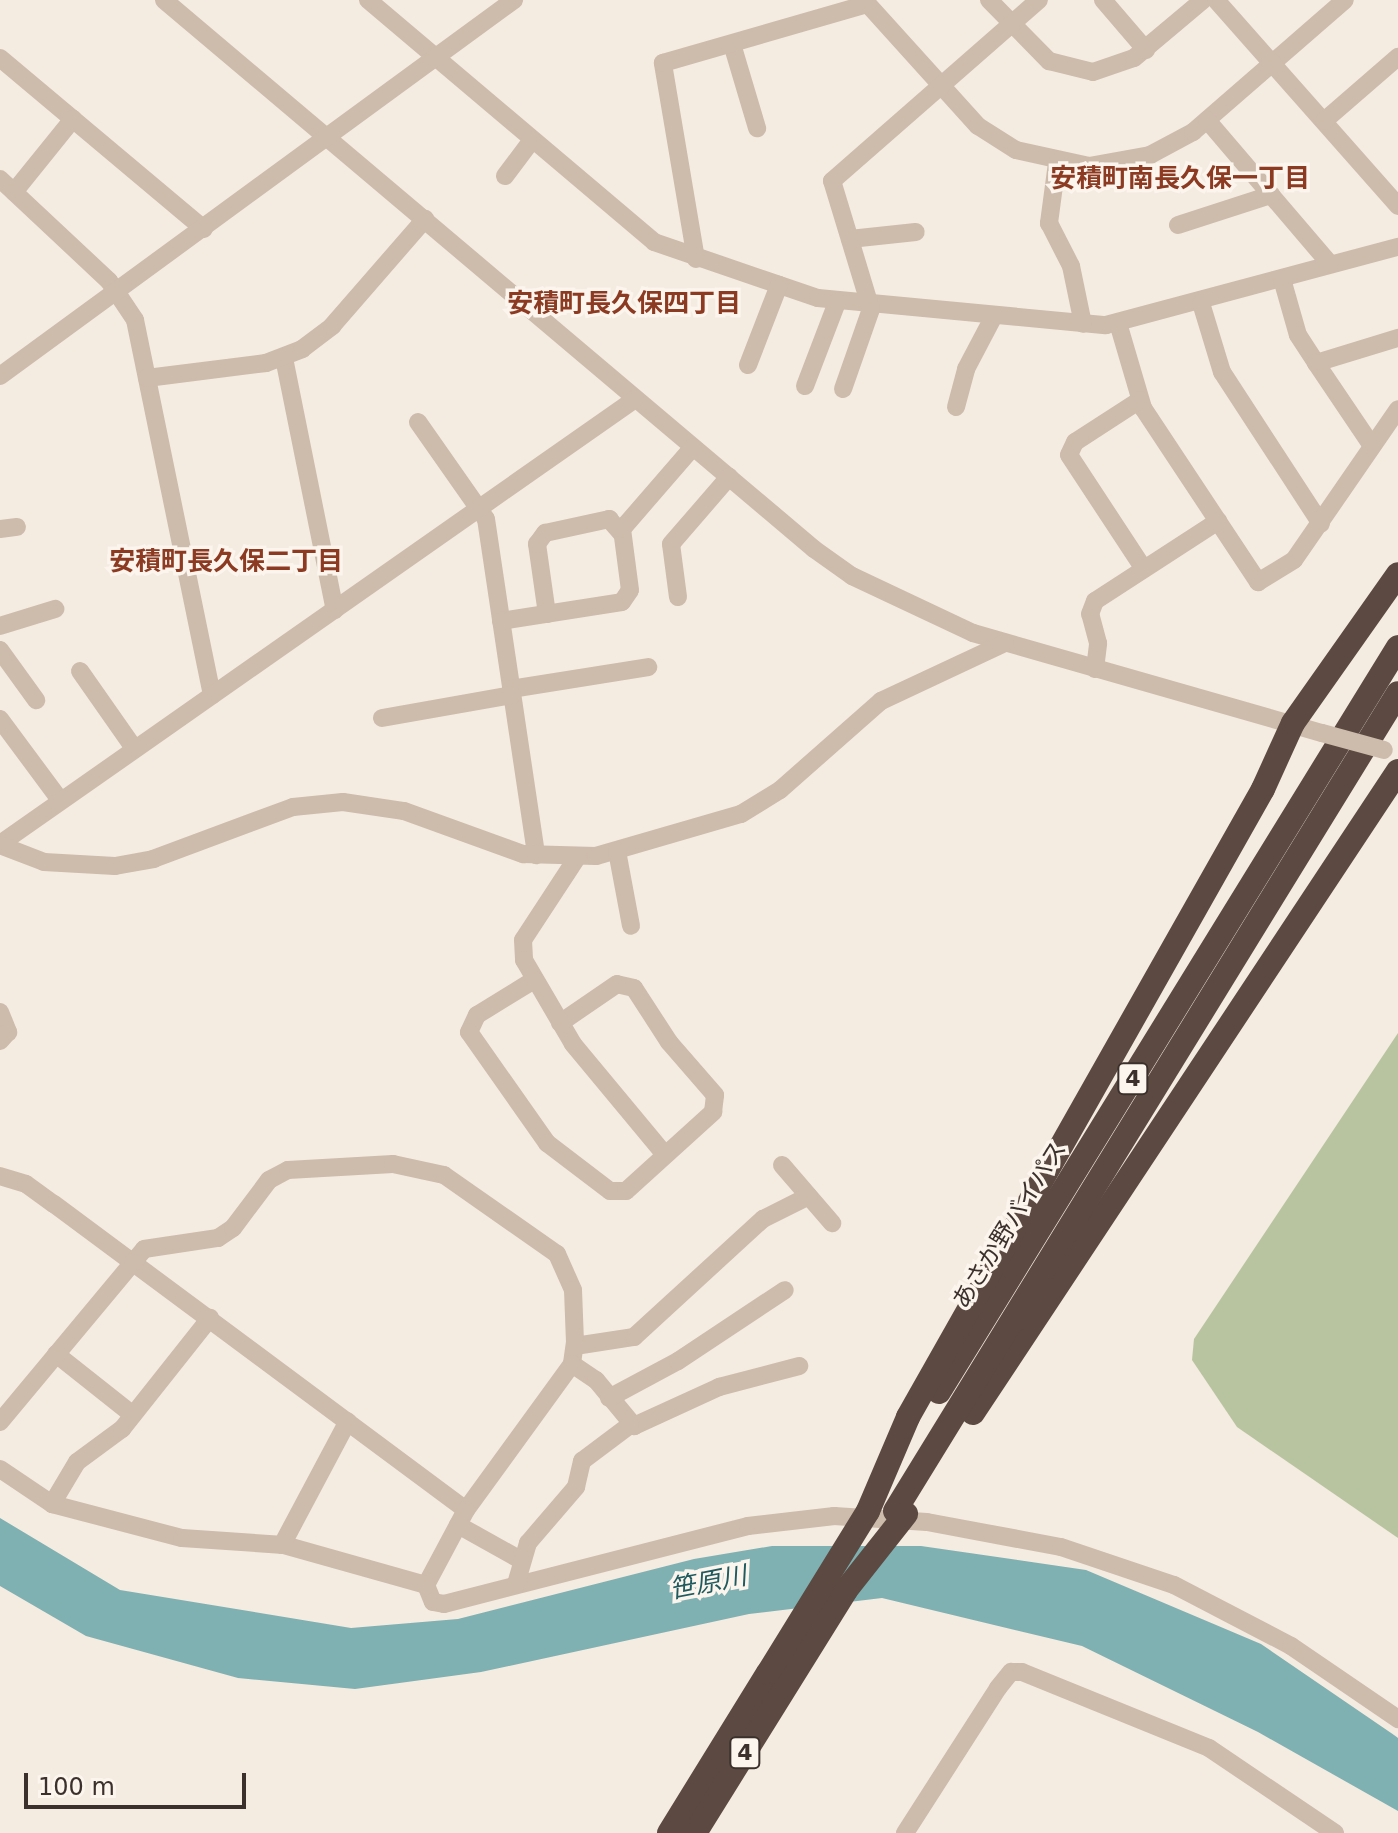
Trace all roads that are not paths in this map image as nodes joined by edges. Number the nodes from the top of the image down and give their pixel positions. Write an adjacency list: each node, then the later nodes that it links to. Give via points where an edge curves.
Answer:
1 (164, 0): 23 (street)
2 (368, 0): 16 (street)
3 (989, 0): 11 (street)
4 (1039, 0): 11 (street)
5 (1103, 0): 13 (street)
6 (1203, 0): 13 (street)
7 (1216, 0): 17 (street)
8 (1345, 0): 17 (street)
9 (519, 1): 16 (street)
10 (866, 2): 12 (street); 18 (street)
11 (1011, 25): 13 (street, via 1049,61 1079,72 1121,65); 18 (street)
12 (732, 44): 22 (street); 36 (street, via 669,59 661,70)
13 (1146, 50)
14 (1398, 57): 21 (street)
15 (0, 58): 19 (street)
16 (438, 59): 23 (street); 24 (street)
17 (1272, 64): 20 (street); 21 (street)
18 (939, 85): 25 (street, via 1001,142); 34 (street, via 832,181)
19 (73, 119): 27 (street); 32 (street)
20 (1207, 120): 25 (street, via 1164,148 1131,161); 28 (street)
21 (1324, 121): 29 (street)
22 (757, 128)
23 (329, 138): 30 (street); 32 (street)
24 (532, 140): 26 (street); 36 (street, via 644,236)
25 (1057, 163): 46 (street, via 1049,223 1071,266)
26 (505, 176)
27 (7, 185): 40 (street)
28 (1271, 195): 31 (street); 37 (street)
29 (1396, 198)
30 (425, 219): 49 (street, via 332,326); 57 (street)
31 (1178, 225)
32 (204, 229): 40 (street)
33 (916, 232): 34 (street)
34 (850, 239): 43 (street)
35 (1398, 247): 37 (street)
36 (696, 259): 39 (street)
37 (1330, 264): 38 (street)
38 (1282, 279): 42 (street); 50 (street, via 1298,335)
39 (779, 285): 41 (street); 52 (street)
40 (118, 292): 51 (street); 54 (street, via 135,320)
41 (837, 302): 43 (street); 55 (street)
42 (1201, 303): 45 (street); 67 (street, via 1222,372)
43 (871, 306): 44 (street); 56 (street)
44 (994, 316): 46 (street); 59 (street, via 966,369)
45 (1118, 323): 46 (street); 58 (street)
46 (1083, 324)
47 (1398, 338): 50 (street)
48 (0, 353): 51 (street)
49 (284, 358): 54 (street); 73 (street)
50 (1316, 363): 62 (street)
51 (16, 365): 53 (street)
52 (748, 365)
53 (0, 376)
54 (147, 378): 85 (street)
55 (805, 386)
56 (843, 389)
57 (635, 399): 63 (street); 65 (street)
58 (1140, 400): 66 (street); 69 (street, via 1075,442 1069,455)
59 (956, 407)
60 (1398, 409): 62 (street)
61 (418, 422): 65 (street)
62 (1372, 446): 67 (street)
63 (693, 447): 64 (street); 68 (street)
64 (729, 477): 71 (street, via 671,544); 77 (street, via 814,549 874,589 938,620)
65 (479, 507): 73 (street); 75 (street, via 486,519)
66 (1218, 521): 67 (street, via 1258,582 1294,560); 69 (street)
67 (1321, 524)
68 (621, 533): 74 (street, via 630,590 622,602); 74 (street, via 609,519 545,533 537,544)
69 (1144, 569): 81 (street, via 1097,599 1090,610 1098,643)
70 (1398, 574): 89 (highway)
71 (678, 597)
72 (55, 609): 76 (street)
73 (335, 610): 85 (street)
74 (547, 614): 75 (street)
75 (501, 621): 83 (street)
76 (0, 626)
77 (1005, 643): 81 (street); 95 (street, via 881,701 753,808 721,823)
78 (1398, 647): 121 (highway, あさか野バイパス / 4)
79 (0, 650): 86 (street)
80 (648, 667): 83 (street)
81 (1095, 669): 89 (street)
82 (80, 671): 90 (street)
83 (511, 692): 87 (street); 96 (street)
84 (1398, 693): 122 (highway, 4)
85 (212, 695): 90 (street)
86 (36, 700)
87 (382, 718)
88 (0, 719): 93 (street)
89 (1293, 723): 91 (street, bridge); 121 (highway, via 1263,789 908,1417)
90 (134, 748): 93 (street)
91 (1391, 752)
92 (1398, 771): 122 (highway)
93 (60, 800): 94 (street)
94 (0, 845): 96 (street, via 44,862 115,866 153,859 293,807 343,802 404,811)
95 (617, 851): 97 (street); 98 (street)
96 (536, 855): 97 (street)
97 (578, 856): 99 (street, via 523,940 524,960)
98 (631, 926)
99 (534, 980): 101 (street); 103 (street, via 477,1015 469,1028 521,1110 547,1143 614,1192 626,1191)
100 (0, 1012): 102 (street, via 8,1032)
101 (560, 1023): 103 (street); 103 (street, via 617,984 636,990 669,1042 715,1095 713,1112)
102 (0, 1041)
103 (665, 1155)
104 (782, 1165): 106 (street)
105 (0, 1176): 108 (street, via 26,1184)
106 (809, 1196): 107 (street); 112 (street, via 763,1219 634,1337)
107 (832, 1223)
108 (132, 1260): 110 (street); 111 (street); 112 (street, via 144,1249 218,1238 233,1228 269,1180 288,1170 393,1164 444,1175 557,1254 573,1290)
109 (785, 1290): 114 (street, via 678,1361)
110 (210, 1318): 115 (street); 116 (street)
111 (56, 1354): 115 (street); 117 (street)
112 (573, 1355): 114 (street); 123 (street)
113 (799, 1366): 118 (street, via 719,1387)
114 (609, 1398): 118 (street)
115 (133, 1415): 120 (street, via 77,1462)
116 (348, 1421): 123 (street); 124 (street)
117 (0, 1422)
118 (630, 1425): 125 (street, via 582,1461 576,1487 530,1538)
119 (0, 1469): 120 (street)
120 (52, 1504): 124 (street, via 182,1538)
121 (868, 1511): 129 (highway, あさか野バイパス / 4, bridge)
122 (900, 1512): 130 (highway, 4, bridge)
123 (462, 1518): 125 (street); 127 (street)
124 (282, 1545): 127 (street)
125 (521, 1560): 126 (street)
126 (516, 1584): 127 (street, via 444,1604 427,1596); 128 (street, via 748,1526 834,1516 927,1522 1061,1547 1174,1585 1291,1646)
127 (426, 1585)
128 (1398, 1719)
129 (669, 1833)
130 (695, 1833)
131 (905, 1833): 132 (street, via 1011,1672 1209,1748)
132 (1335, 1833)

